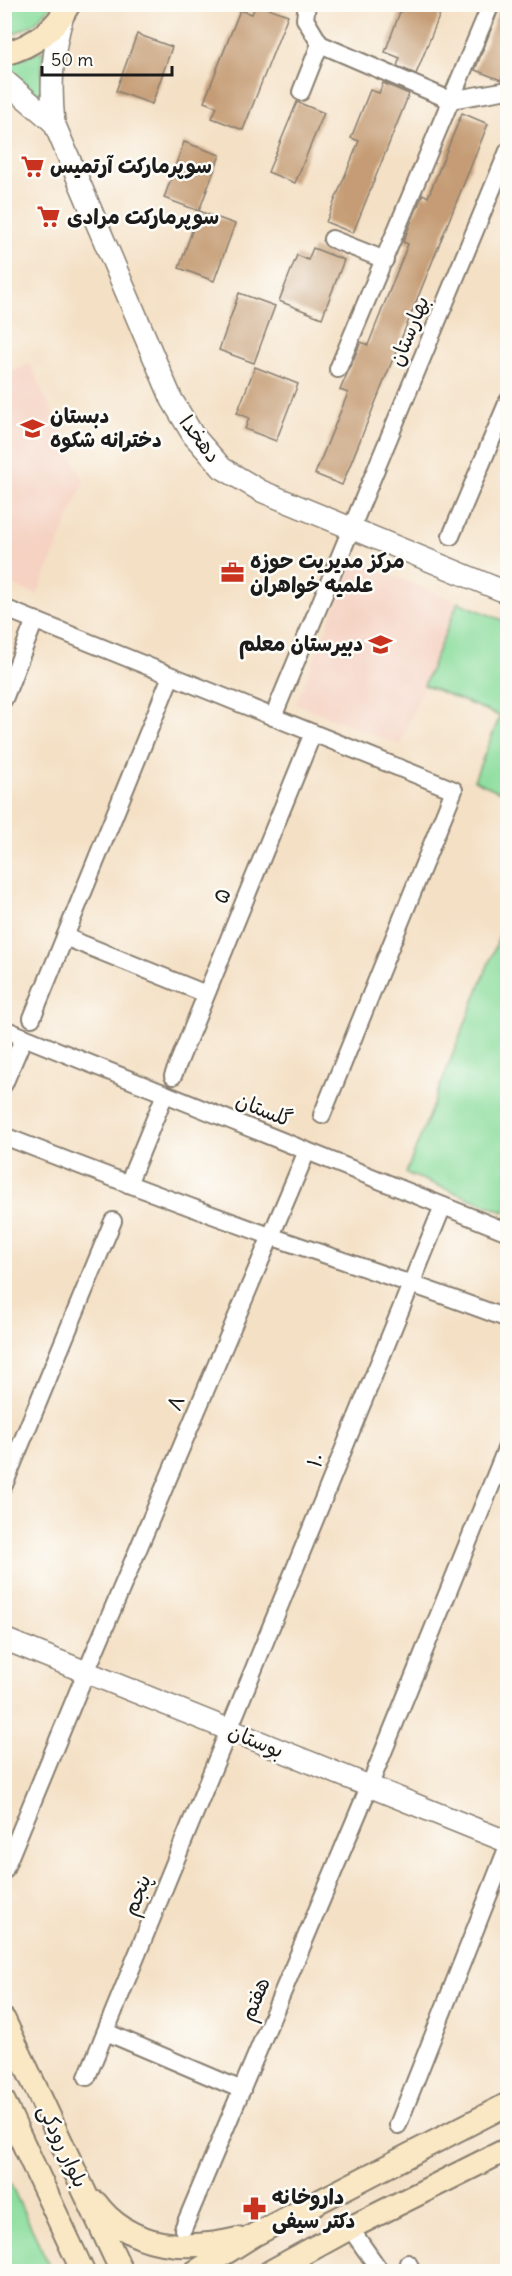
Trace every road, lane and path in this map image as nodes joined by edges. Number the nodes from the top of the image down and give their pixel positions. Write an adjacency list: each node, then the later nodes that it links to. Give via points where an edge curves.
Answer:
1 (307, 4): 4 (street, via 305,19)
2 (491, 4): 9 (street)
3 (66, 10): 5 (main road, via 37,40); 10 (street, via 52,56)
4 (320, 44): 8 (street); 9 (street)
5 (4, 54)
6 (4, 80): 10 (street)
7 (507, 90): 9 (street)
8 (301, 92)
9 (450, 100): 13 (street)
10 (54, 123): 16 (street, دهخدا, via 172,400 193,435 222,468 261,491)
11 (507, 152): 16 (street, بهارستان)
12 (332, 239): 13 (street)
13 (385, 260): 14 (street)
14 (338, 369)
15 (507, 400): 17 (street)
16 (352, 527): 18 (street, دهخدا); 23 (street, بهارستان)
17 (451, 536)
18 (507, 593)
19 (4, 608): 20 (street)
20 (35, 620): 21 (street); 22 (street)
21 (171, 676): 23 (street); 25 (street)
22 (4, 699)
23 (273, 717): 24 (street)
24 (313, 733): 26 (street, ۵); 33 (street, via 454,790)
25 (65, 937): 26 (street); 27 (street)
26 (206, 994): 30 (street, ۵)
27 (32, 1018)
28 (4, 1029): 29 (street, گلستان)
29 (24, 1037): 31 (street); 32 (street, گلستان)
30 (173, 1076)
31 (4, 1084)
32 (165, 1095): 35 (street, گلستان); 36 (street)
33 (322, 1115)
34 (4, 1136): 36 (street)
35 (307, 1151): 37 (street, گلستان); 40 (street, ۸)
36 (128, 1184): 40 (street)
37 (443, 1206): 39 (street, گلستان); 41 (street, ۱۰)
38 (113, 1221): 44 (street)
39 (507, 1232)
40 (272, 1236): 41 (street); 46 (street, ۸)
41 (413, 1282): 42 (street); 47 (street, ۱۰)
42 (507, 1319)
43 (507, 1444): 48 (street, هفتم)
44 (4, 1485)
45 (4, 1640): 46 (street, بوستان)
46 (86, 1672): 47 (street, بوستان); 50 (street, ۸)
47 (229, 1730): 48 (street, بوستان); 52 (street, پنجم)
48 (369, 1787): 49 (street, بوستان); 54 (street, هفتم)
49 (507, 1844): 57 (street)
50 (4, 1871)
51 (4, 2020): 59 (main road, بلوار رودکی)
52 (106, 2032): 53 (street, پنجم); 54 (street)
53 (87, 2077)
54 (242, 2090): 61 (street, هفتم)
55 (4, 2103): 63 (main road, بلوار رودکی)
56 (507, 2104): 62 (main road)
57 (398, 2125)
58 (507, 2149): 60 (main road)
59 (79, 2181): 62 (main road, via 101,2210 138,2238 169,2246 199,2246); 64 (main road, بلوار رودکی)
60 (350, 2228): 66 (main road); 67 (street)
61 (183, 2229)
62 (254, 2235): 65 (main road)
63 (83, 2271)
64 (122, 2271)
65 (195, 2271)
66 (270, 2271)
67 (381, 2271)

